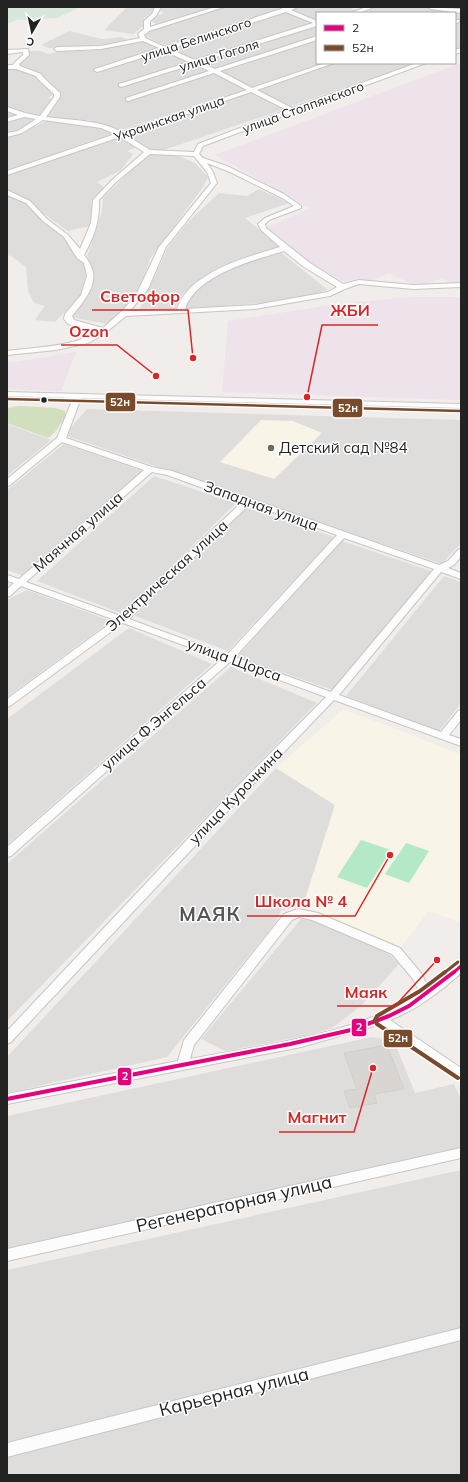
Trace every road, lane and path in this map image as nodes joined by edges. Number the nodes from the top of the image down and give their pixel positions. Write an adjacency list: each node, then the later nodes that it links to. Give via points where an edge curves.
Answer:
1 (158, 7): 12 (street, via 147,21)
2 (221, 7): 12 (street)
3 (295, 7): 7 (street, улица Белинского)
4 (353, 7): 9 (street)
5 (371, 7): 9 (street)
6 (431, 7): 8 (street)
7 (283, 8): 10 (street); 16 (street, улица Белинского)
8 (461, 11)
9 (365, 12)
10 (316, 23)
11 (316, 23): 18 (street, улица Гоголя)
12 (147, 30): 13 (street)
13 (142, 37): 15 (street, via 130,43 101,48); 16 (street)
14 (316, 38): 24 (street)
15 (57, 49)
16 (165, 49): 18 (street); 23 (street, улица Белинского)
17 (7, 52): 22 (street, via 26,50 26,55 16,64)
18 (195, 63): 24 (street); 25 (street, улица Гоголя)
19 (328, 64): 26 (street, Украинская улица)
20 (411, 64): 29 (street, улица Столпянского)
21 (7, 67): 22 (street)
22 (17, 67): 31 (street, via 39,75 57,93 58,97)
23 (97, 70)
24 (214, 71): 26 (street); 27 (street)
25 (120, 85)
26 (252, 89): 29 (street); 33 (street, Украинская улица)
27 (128, 99)
28 (7, 109): 30 (street)
29 (292, 110): 36 (street, улица Столпянского, via 200,145)
30 (24, 114): 31 (street); 32 (street)
31 (42, 118): 33 (street, via 102,126); 34 (street, via 20,132)
32 (7, 120)
33 (120, 134): 35 (street); 38 (street, Украинская улица)
34 (7, 135)
35 (148, 152): 36 (street); 41 (street, via 96,200 97,215 91,235)
36 (196, 154): 37 (street)
37 (201, 160): 40 (street, via 219,164 299,207 267,219 261,224 263,229); 45 (street, via 214,183 165,242 144,289)
38 (7, 173)
39 (7, 192): 41 (street, via 28,202 45,220 66,236)
40 (285, 248): 43 (street); 44 (street, via 249,259 207,280 188,294 181,304)
41 (80, 256): 46 (street, via 91,276 85,295 68,319)
42 (461, 285): 43 (street, via 413,288 359,282)
43 (342, 287): 44 (street, via 330,294 255,307)
44 (180, 312): 45 (street)
45 (124, 314): 46 (street)
46 (104, 331): 47 (street, via 86,341)
47 (7, 353)
48 (7, 394): 49 (street)
49 (78, 396): 50 (street); 51 (street)
50 (461, 406)
51 (61, 439): 52 (street, Западная улица); 53 (street)
52 (150, 469): 54 (street, Западная улица, via 169,473); 60 (street, Маячная улица)
53 (7, 483)
54 (248, 502): 55 (street, Западная улица); 62 (street, Электрическая улица)
55 (342, 535): 57 (street, Западная улица); 63 (street, улица Ф.Энгельса)
56 (461, 552): 57 (street, улица Курочкина, via 451,563)
57 (439, 568): 58 (street, Западная улица); 64 (street, улица Курочкина)
58 (461, 576)
59 (7, 578): 60 (street, улица Щорса)
60 (20, 583): 61 (street, Маячная улица); 62 (street, улица Щорса)
61 (7, 594)
62 (123, 619): 63 (street, улица Щорса); 65 (street, Электрическая улица)
63 (228, 659): 64 (street, улица Щорса); 69 (street, улица Ф.Энгельса)
64 (334, 695): 67 (street, улица Щорса); 73 (street, улица Курочкина, via 234,797)
65 (7, 704)
66 (461, 713): 67 (street)
67 (443, 736): 68 (street, улица Щорса)
68 (461, 743)
69 (7, 853)
70 (461, 966): 71 (street)
71 (426, 993): 72 (street); 74 (street, via 417,976 396,951 314,916 298,913 288,917 188,1043)
72 (380, 1020): 74 (street, via 302,1042); 75 (street)
73 (7, 1039)
74 (182, 1065): 76 (street)
75 (461, 1074)
76 (7, 1099)
77 (461, 1153): 78 (street, Регенераторная улица)
78 (7, 1255)
79 (461, 1334): 80 (street, Карьерная улица)
80 (7, 1450)

